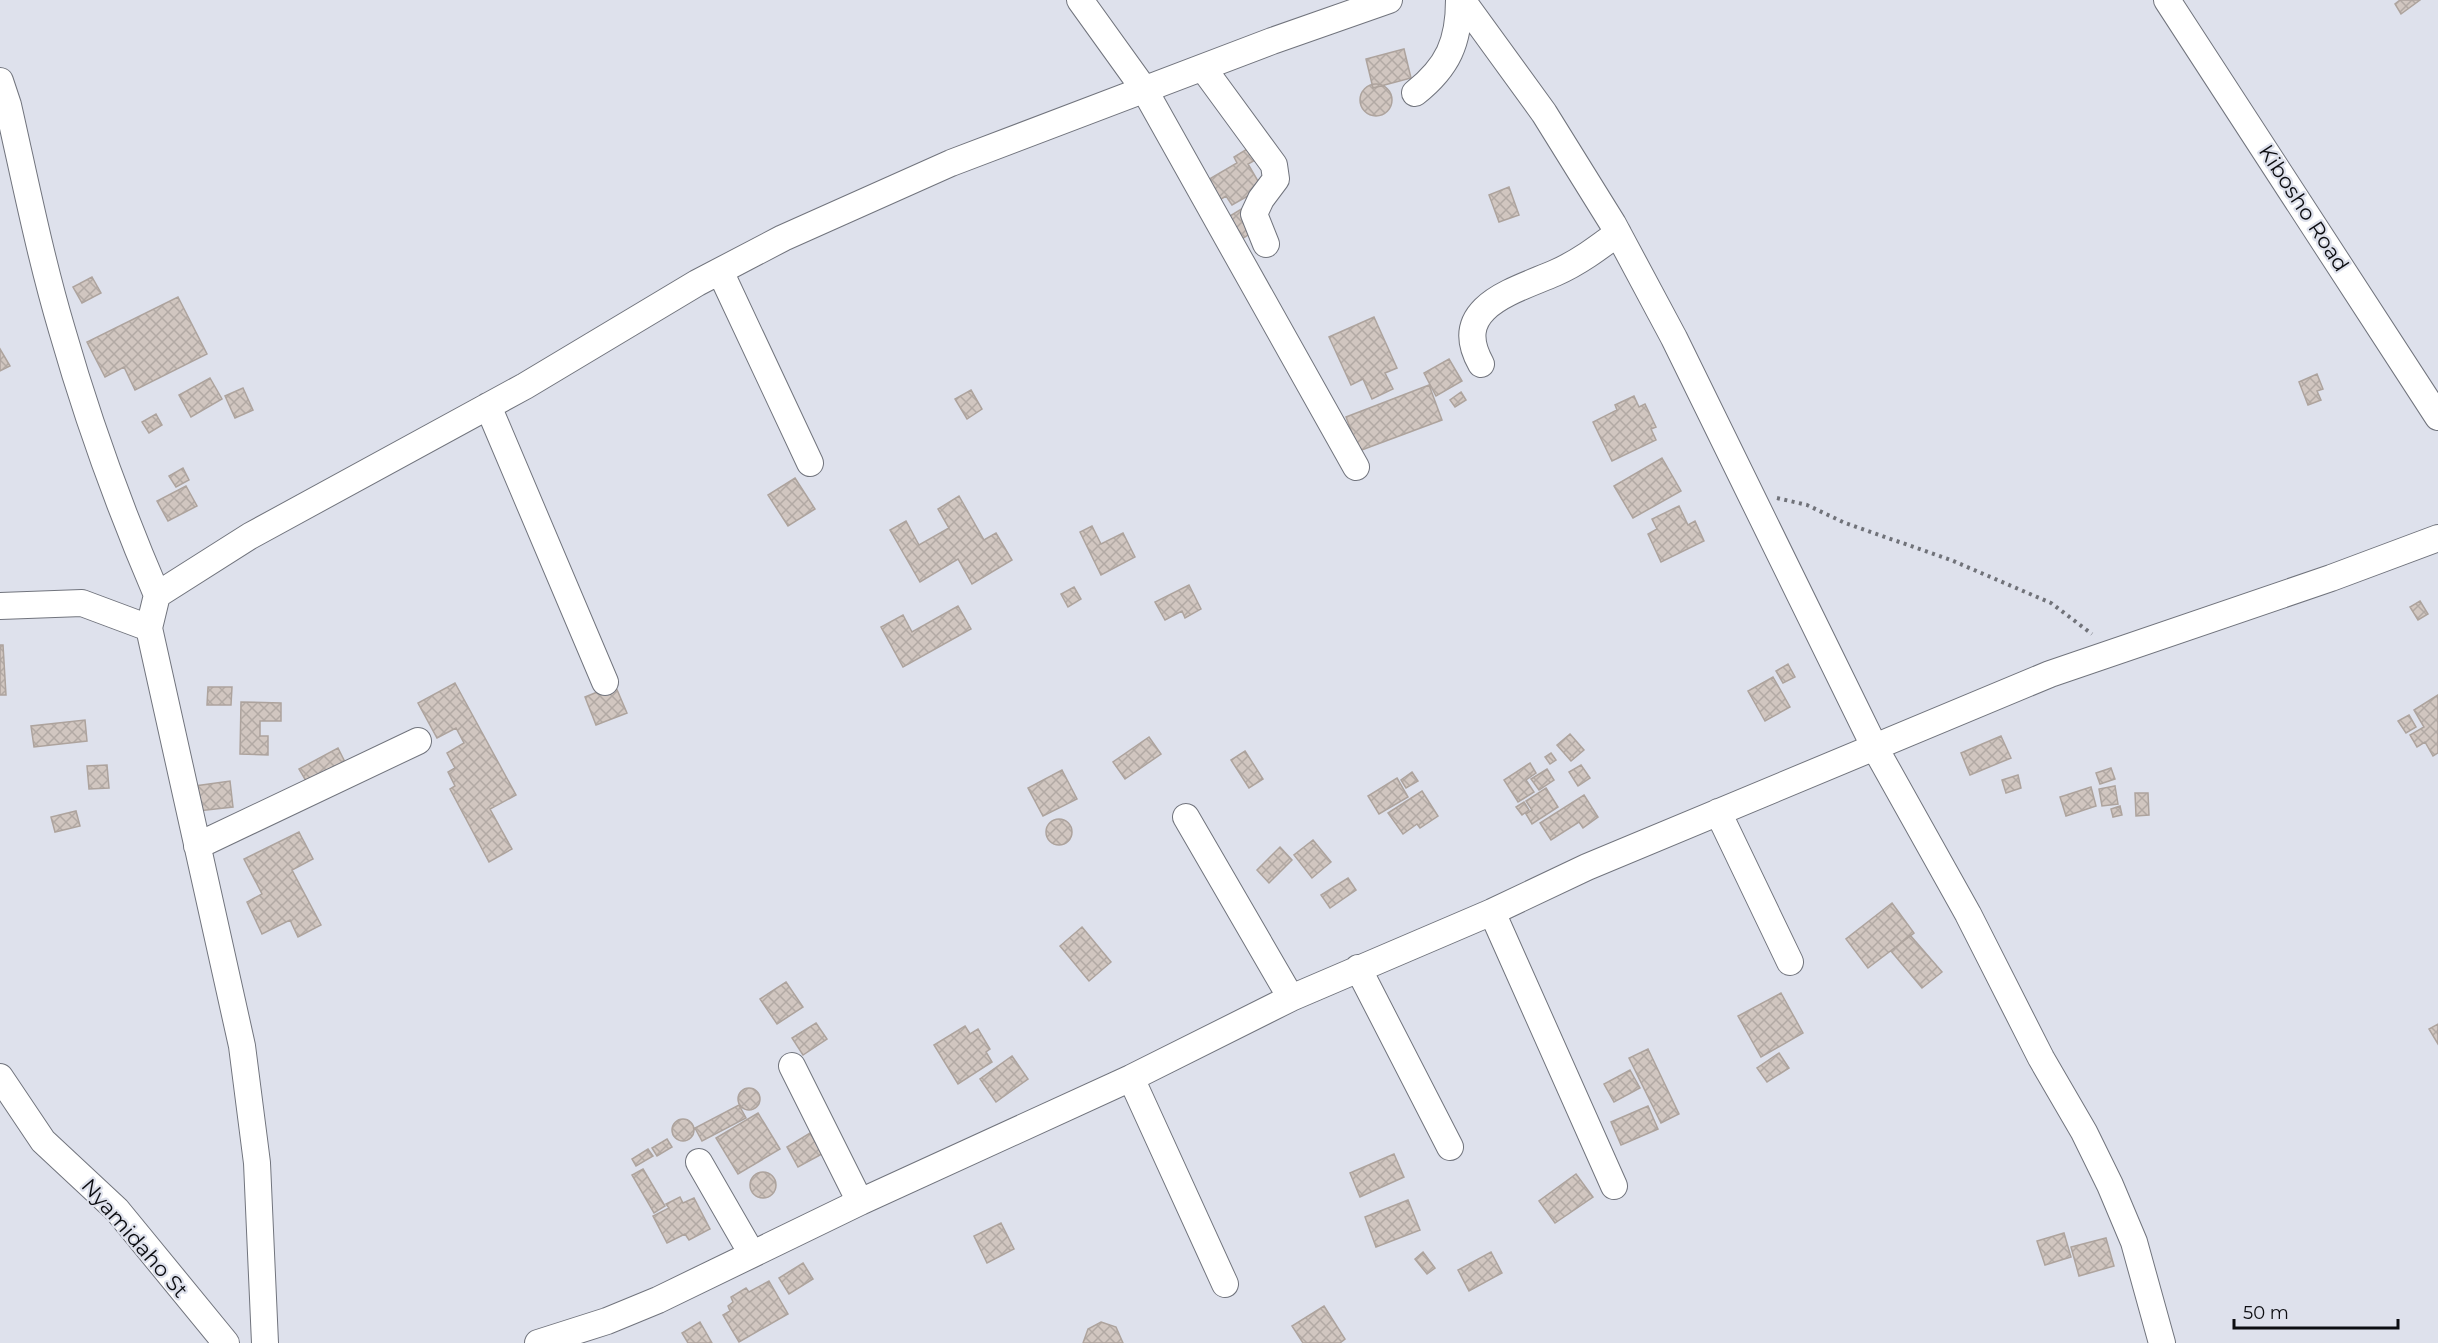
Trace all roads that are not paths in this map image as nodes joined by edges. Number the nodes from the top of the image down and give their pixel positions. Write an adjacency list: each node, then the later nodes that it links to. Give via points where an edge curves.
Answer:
1 (1080, 0): 7 (street)
2 (1389, 0): 5 (street)
3 (1461, 0): 8 (street, via 1446,62); 9 (street, via 1544,113)
4 (2167, 0): 14 (street, Kibosho Road)
5 (1203, 68): 7 (street); 10 (street, via 1274,165 1276,179 1254,214)
6 (0, 81): 18 (street, via 81,396 118,503)
7 (1144, 89): 11 (street, via 868,199); 16 (street)
8 (1415, 93)
9 (1618, 233): 12 (street, via 1574,263 1514,290 1485,309 1474,325 1471,341); 23 (street, via 1674,338)
10 (1266, 244)
11 (720, 271): 13 (street); 15 (street)
12 (1481, 364)
13 (488, 406): 18 (street, via 250,536); 21 (street)
14 (2438, 417)
15 (810, 463)
16 (1356, 467)
17 (2438, 538): 23 (street, via 2050,674)
18 (157, 595): 20 (street)
19 (0, 606): 20 (street, via 82,603)
20 (149, 628): 26 (street)
21 (605, 682)
22 (418, 741): 26 (street)
23 (1874, 746): 24 (street); 43 (street, via 1968,914 2040,1058 2110,1185 2134,1242)
24 (1718, 812): 27 (street); 28 (street)
25 (1186, 817): 30 (street)
26 (197, 846): 41 (street, via 242,1046 257,1163)
27 (1492, 912): 29 (street); 36 (street)
28 (1790, 962)
29 (1358, 968): 30 (street); 34 (street)
30 (1291, 998): 33 (street)
31 (792, 1066): 37 (street)
32 (0, 1077): 40 (street, Nyamidaho St, via 44,1141 117,1210)
33 (1131, 1078): 37 (street); 39 (street)
34 (1450, 1147)
35 (699, 1162): 38 (street)
36 (1614, 1186)
37 (860, 1202): 38 (street)
38 (752, 1254): 42 (street, via 658,1300)
39 (1225, 1284)
40 (226, 1343)
41 (265, 1343)
42 (538, 1343)
43 (2162, 1343)

